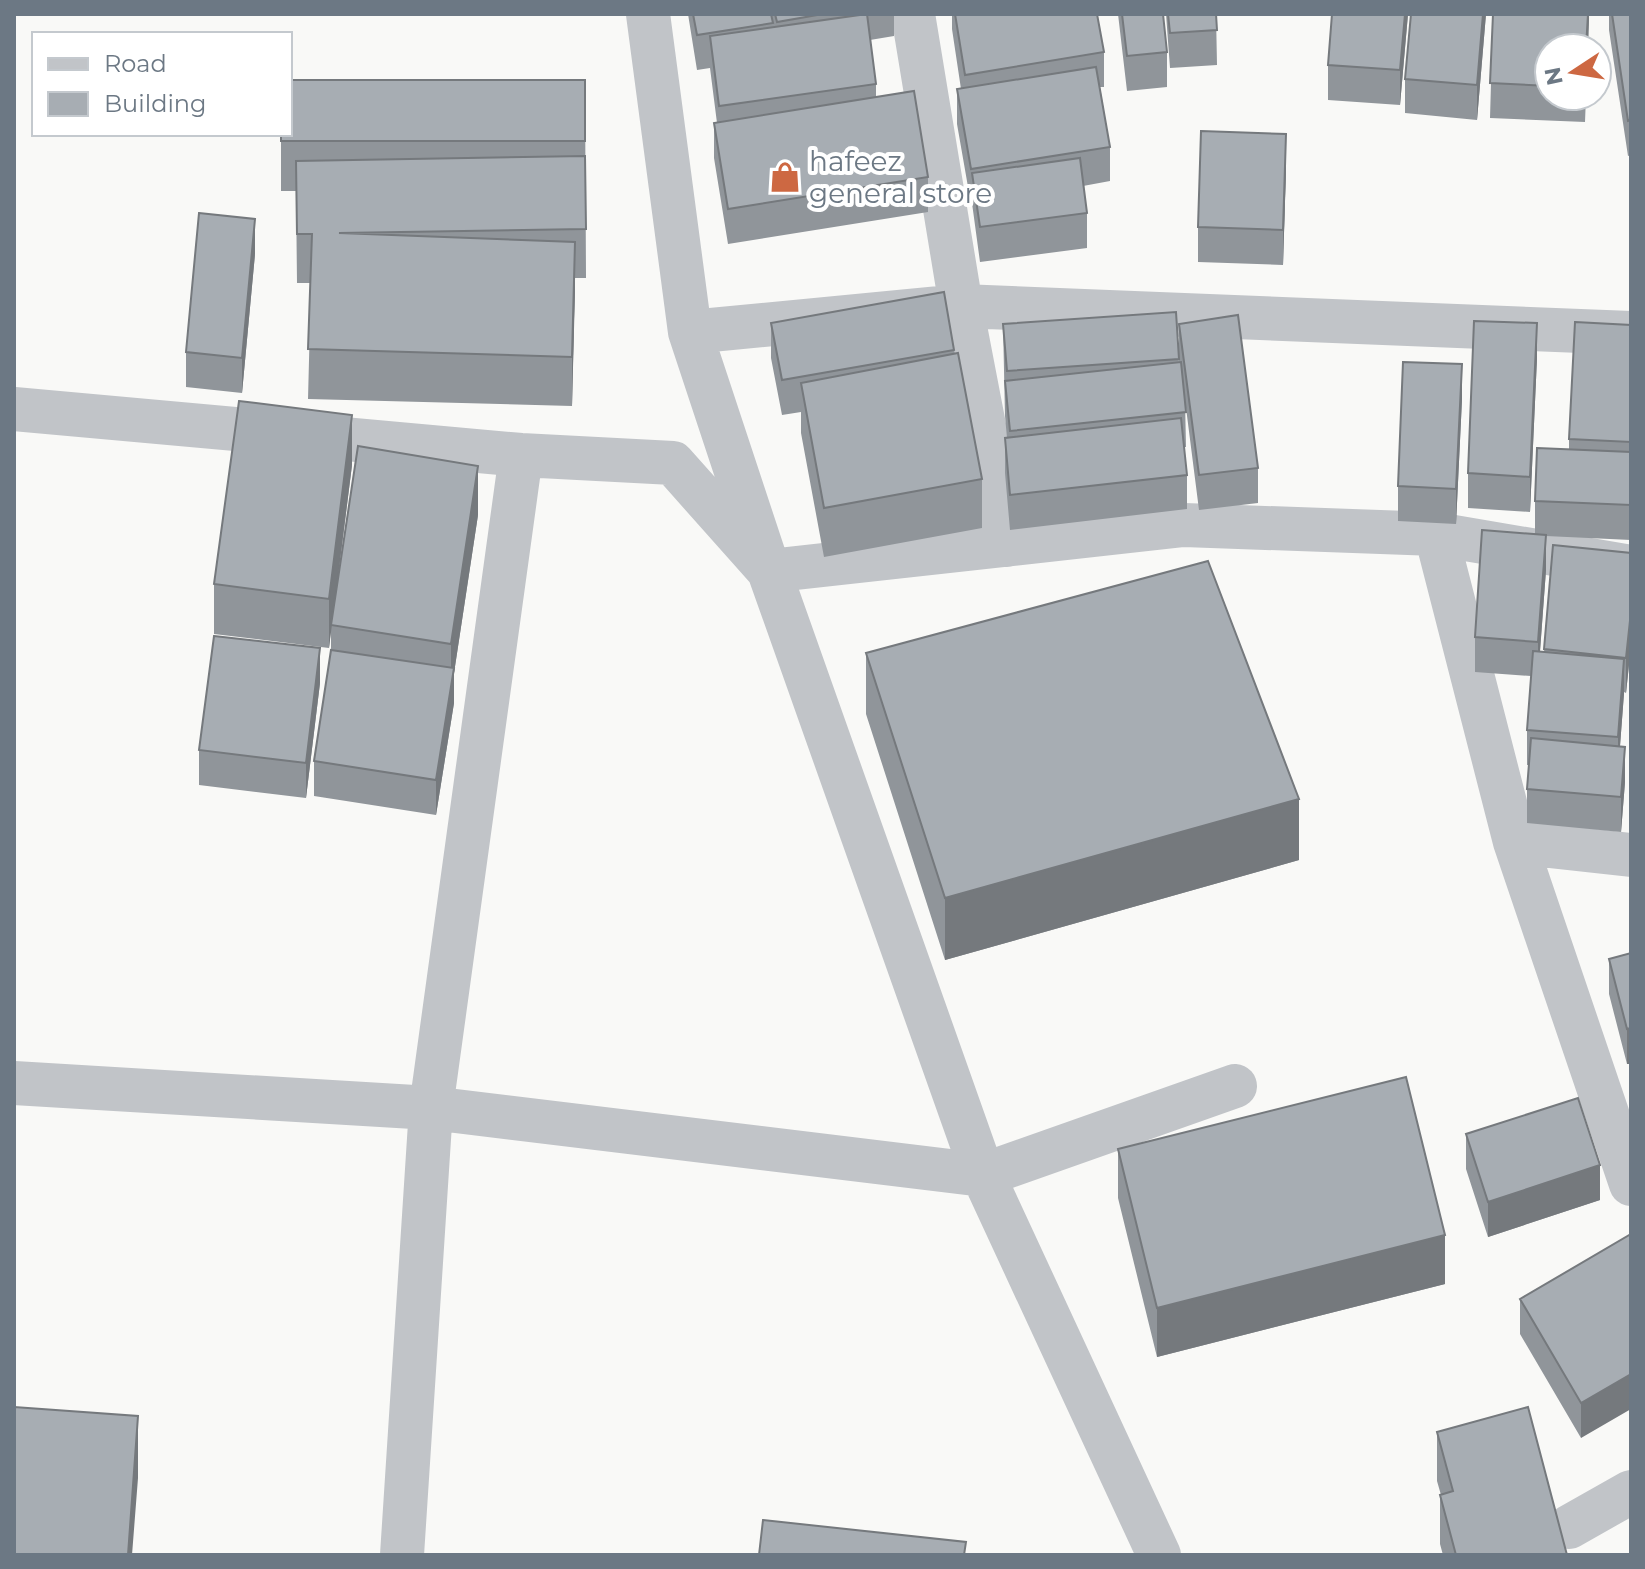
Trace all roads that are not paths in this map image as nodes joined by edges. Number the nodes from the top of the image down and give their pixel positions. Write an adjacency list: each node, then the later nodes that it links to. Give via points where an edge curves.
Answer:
1 (648, 14): 4 (street)
2 (913, 14): 3 (street)
3 (961, 306): 4 (street); 5 (street); 9 (street)
4 (690, 332): 11 (street)
5 (1631, 333)
6 (14, 409): 7 (street)
7 (521, 455): 11 (street, via 673,463); 16 (street)
8 (1436, 534): 9 (street, via 1184,525); 10 (street); 12 (street)
9 (1007, 545): 11 (street)
10 (1631, 567)
11 (769, 571): 17 (street)
12 (1515, 842): 13 (street); 18 (street)
13 (1631, 855)
14 (14, 1083): 16 (street)
15 (1235, 1086): 17 (street)
16 (431, 1108): 17 (street); 21 (street)
17 (983, 1175): 22 (street)
18 (1631, 1184)
19 (1631, 1492): 20 (street)
20 (1569, 1527)
21 (402, 1555)
22 (1159, 1555)

